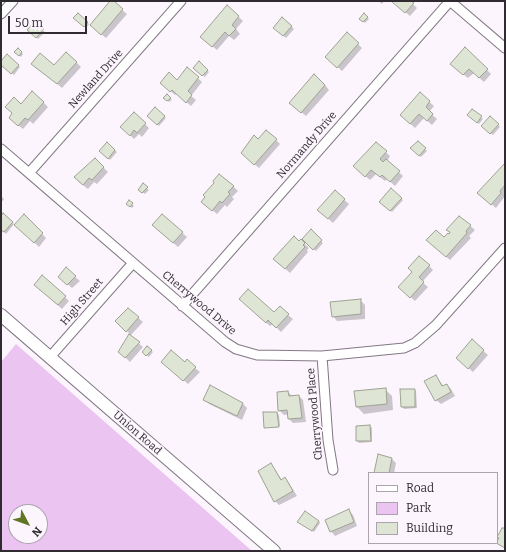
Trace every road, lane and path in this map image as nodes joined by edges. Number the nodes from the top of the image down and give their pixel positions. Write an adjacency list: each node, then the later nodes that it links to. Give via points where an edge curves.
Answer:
1 (13, 1): 4 (street)
2 (181, 1): 7 (street, Newland Drive)
3 (450, 1): 5 (street); 10 (street, Normandy Drive)
4 (1, 14)
5 (505, 48)
6 (1, 149): 7 (street, Cherrywood Drive)
7 (29, 173): 9 (street, Cherrywood Drive)
8 (505, 248): 12 (street, Cherrywood Drive, via 436,325 415,343 390,351)
9 (133, 263): 10 (street, Cherrywood Drive); 13 (street, High Street)
10 (182, 306): 12 (street, Cherrywood Drive, via 236,349 270,356)
11 (1, 314): 13 (main road, Union Road)
12 (322, 356): 14 (street, Cherrywood Place, via 328,440)
13 (50, 357): 15 (main road, Union Road)
14 (333, 470)
15 (274, 551)

